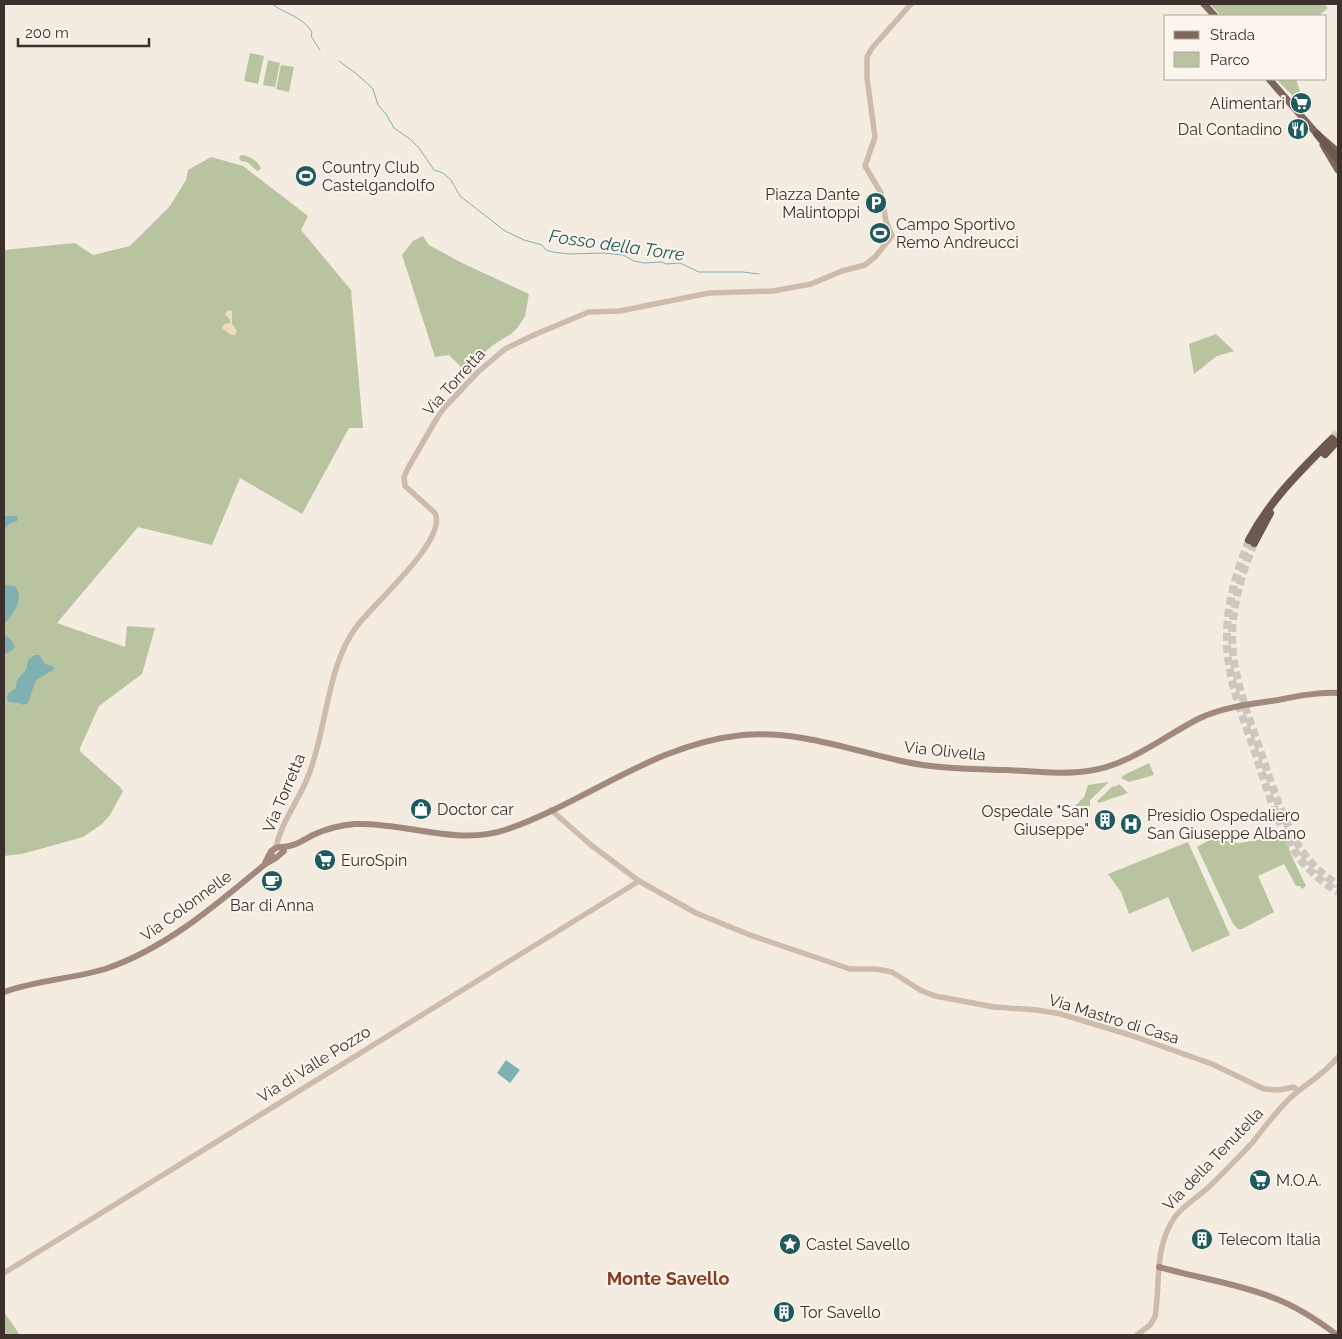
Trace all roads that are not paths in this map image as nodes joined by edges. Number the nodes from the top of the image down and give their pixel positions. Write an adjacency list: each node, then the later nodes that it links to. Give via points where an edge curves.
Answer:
1 (911, 4): 13 (street, Via Torretta, via 871,50 866,63 875,139 865,166 882,193 892,236 876,257 865,266 807,285 774,291 715,292 620,311 589,312 495,356 437,418 404,478 405,486 434,512 436,522 419,558 363,618 347,642 311,770 282,829)
2 (1204, 4): 3 (main road)
3 (1214, 15)
4 (1270, 80): 5 (main road)
5 (1317, 134): 6 (main road); 7 (highway); 8 (main road)
6 (1338, 152)
7 (1338, 159)
8 (1338, 170)
9 (1334, 440): 10 (highway, via 1281,491)
10 (1252, 541)
11 (1338, 694): 12 (main road, Via Olivella, via 1307,695 1219,710 1120,762 1081,772 935,767 798,738 765,735 730,737 688,746 659,757)
12 (551, 810): 13 (main road, Via Colonnelle, via 514,827 487,834 455,836 354,824 330,828); 16 (street, Via Mastro di Casa)
13 (280, 849): 14 (main road, Via Colonnelle); 14 (main road, via 272,857); 15 (main road, Via Colonnelle)
14 (276, 858): 15 (main road, Via Colonnelle)
15 (264, 864): 17 (main road, Via Colonnelle, via 169,939 139,955 92,972)
16 (639, 881): 19 (street, Via Mastro di Casa, via 732,928 847,968 892,972 938,997 990,1007 1061,1014 1198,1059 1258,1087 1274,1090 1294,1087); 21 (street, Via di Valle Pozzo)
17 (4, 992)
18 (1338, 1057): 19 (street, Via della Tenutella)
19 (1298, 1091): 20 (street, Via della Tenutella, via 1219,1177 1176,1215 1166,1234)
20 (1158, 1267): 22 (street, Via della Tenutella, via 1155,1317); 23 (main road, via 1272,1297)
21 (4, 1273)
22 (1137, 1335)
23 (1338, 1335)

